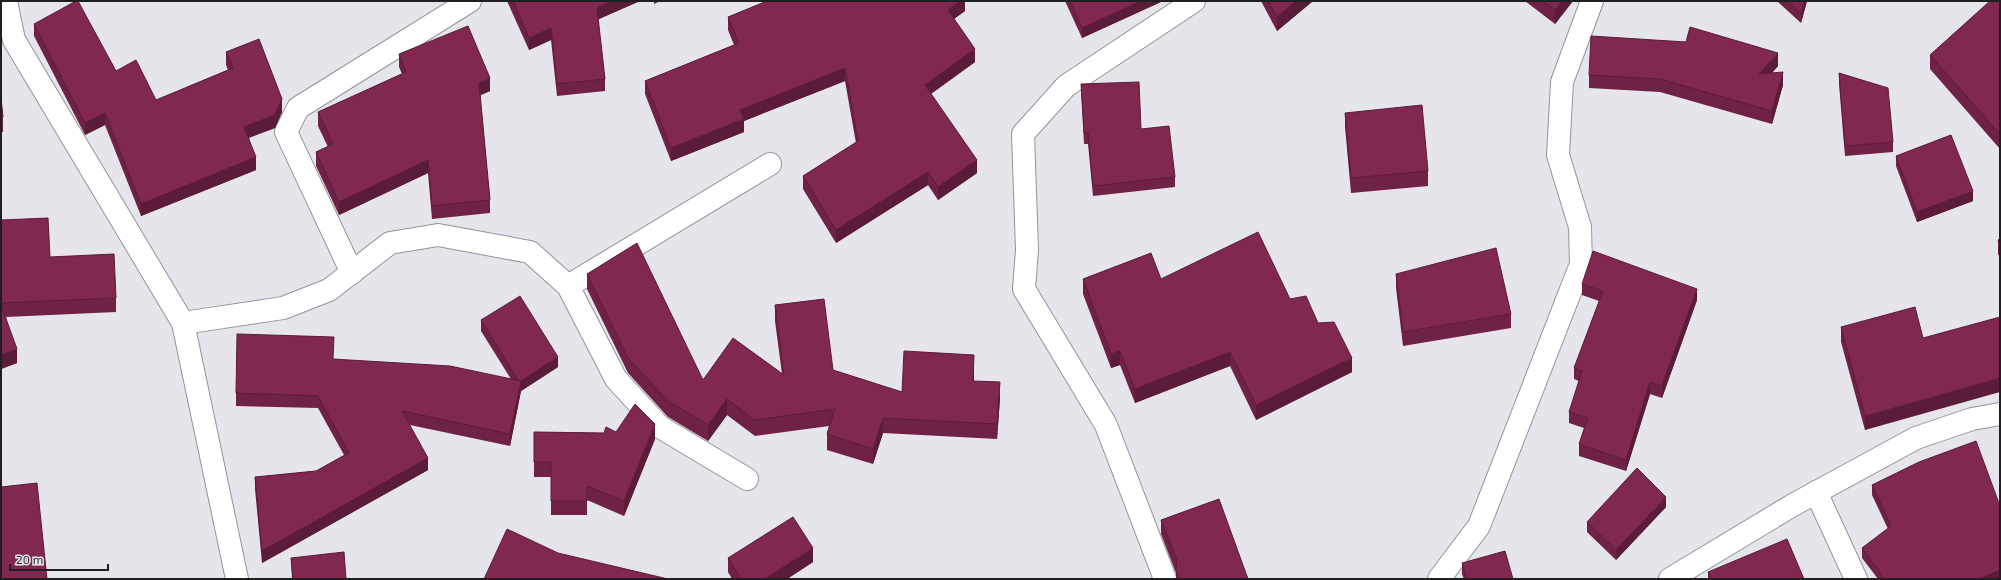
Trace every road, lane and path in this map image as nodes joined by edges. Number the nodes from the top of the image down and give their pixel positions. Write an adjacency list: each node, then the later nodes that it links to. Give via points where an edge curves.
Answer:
1 (6, 1): 8 (street, via 14,40)
2 (470, 1): 6 (street, via 298,108 286,132)
3 (1194, 1): 13 (street, via 1066,86 1023,134 1027,250 1024,289 1106,425)
4 (1592, 1): 14 (street, via 1562,82 1558,155 1580,227 1581,264 1479,526)
5 (770, 164): 7 (street)
6 (352, 273): 7 (street, via 390,243 438,235 530,252); 8 (street, via 329,290 283,308)
7 (568, 286): 10 (street, via 616,379 660,427)
8 (183, 323): 12 (street)
9 (2000, 414): 11 (street, via 1972,418 1916,438)
10 (747, 479)
11 (1816, 492): 15 (street); 16 (street)
12 (237, 579)
13 (1165, 579)
14 (1439, 579)
15 (1670, 579)
16 (1856, 579)

